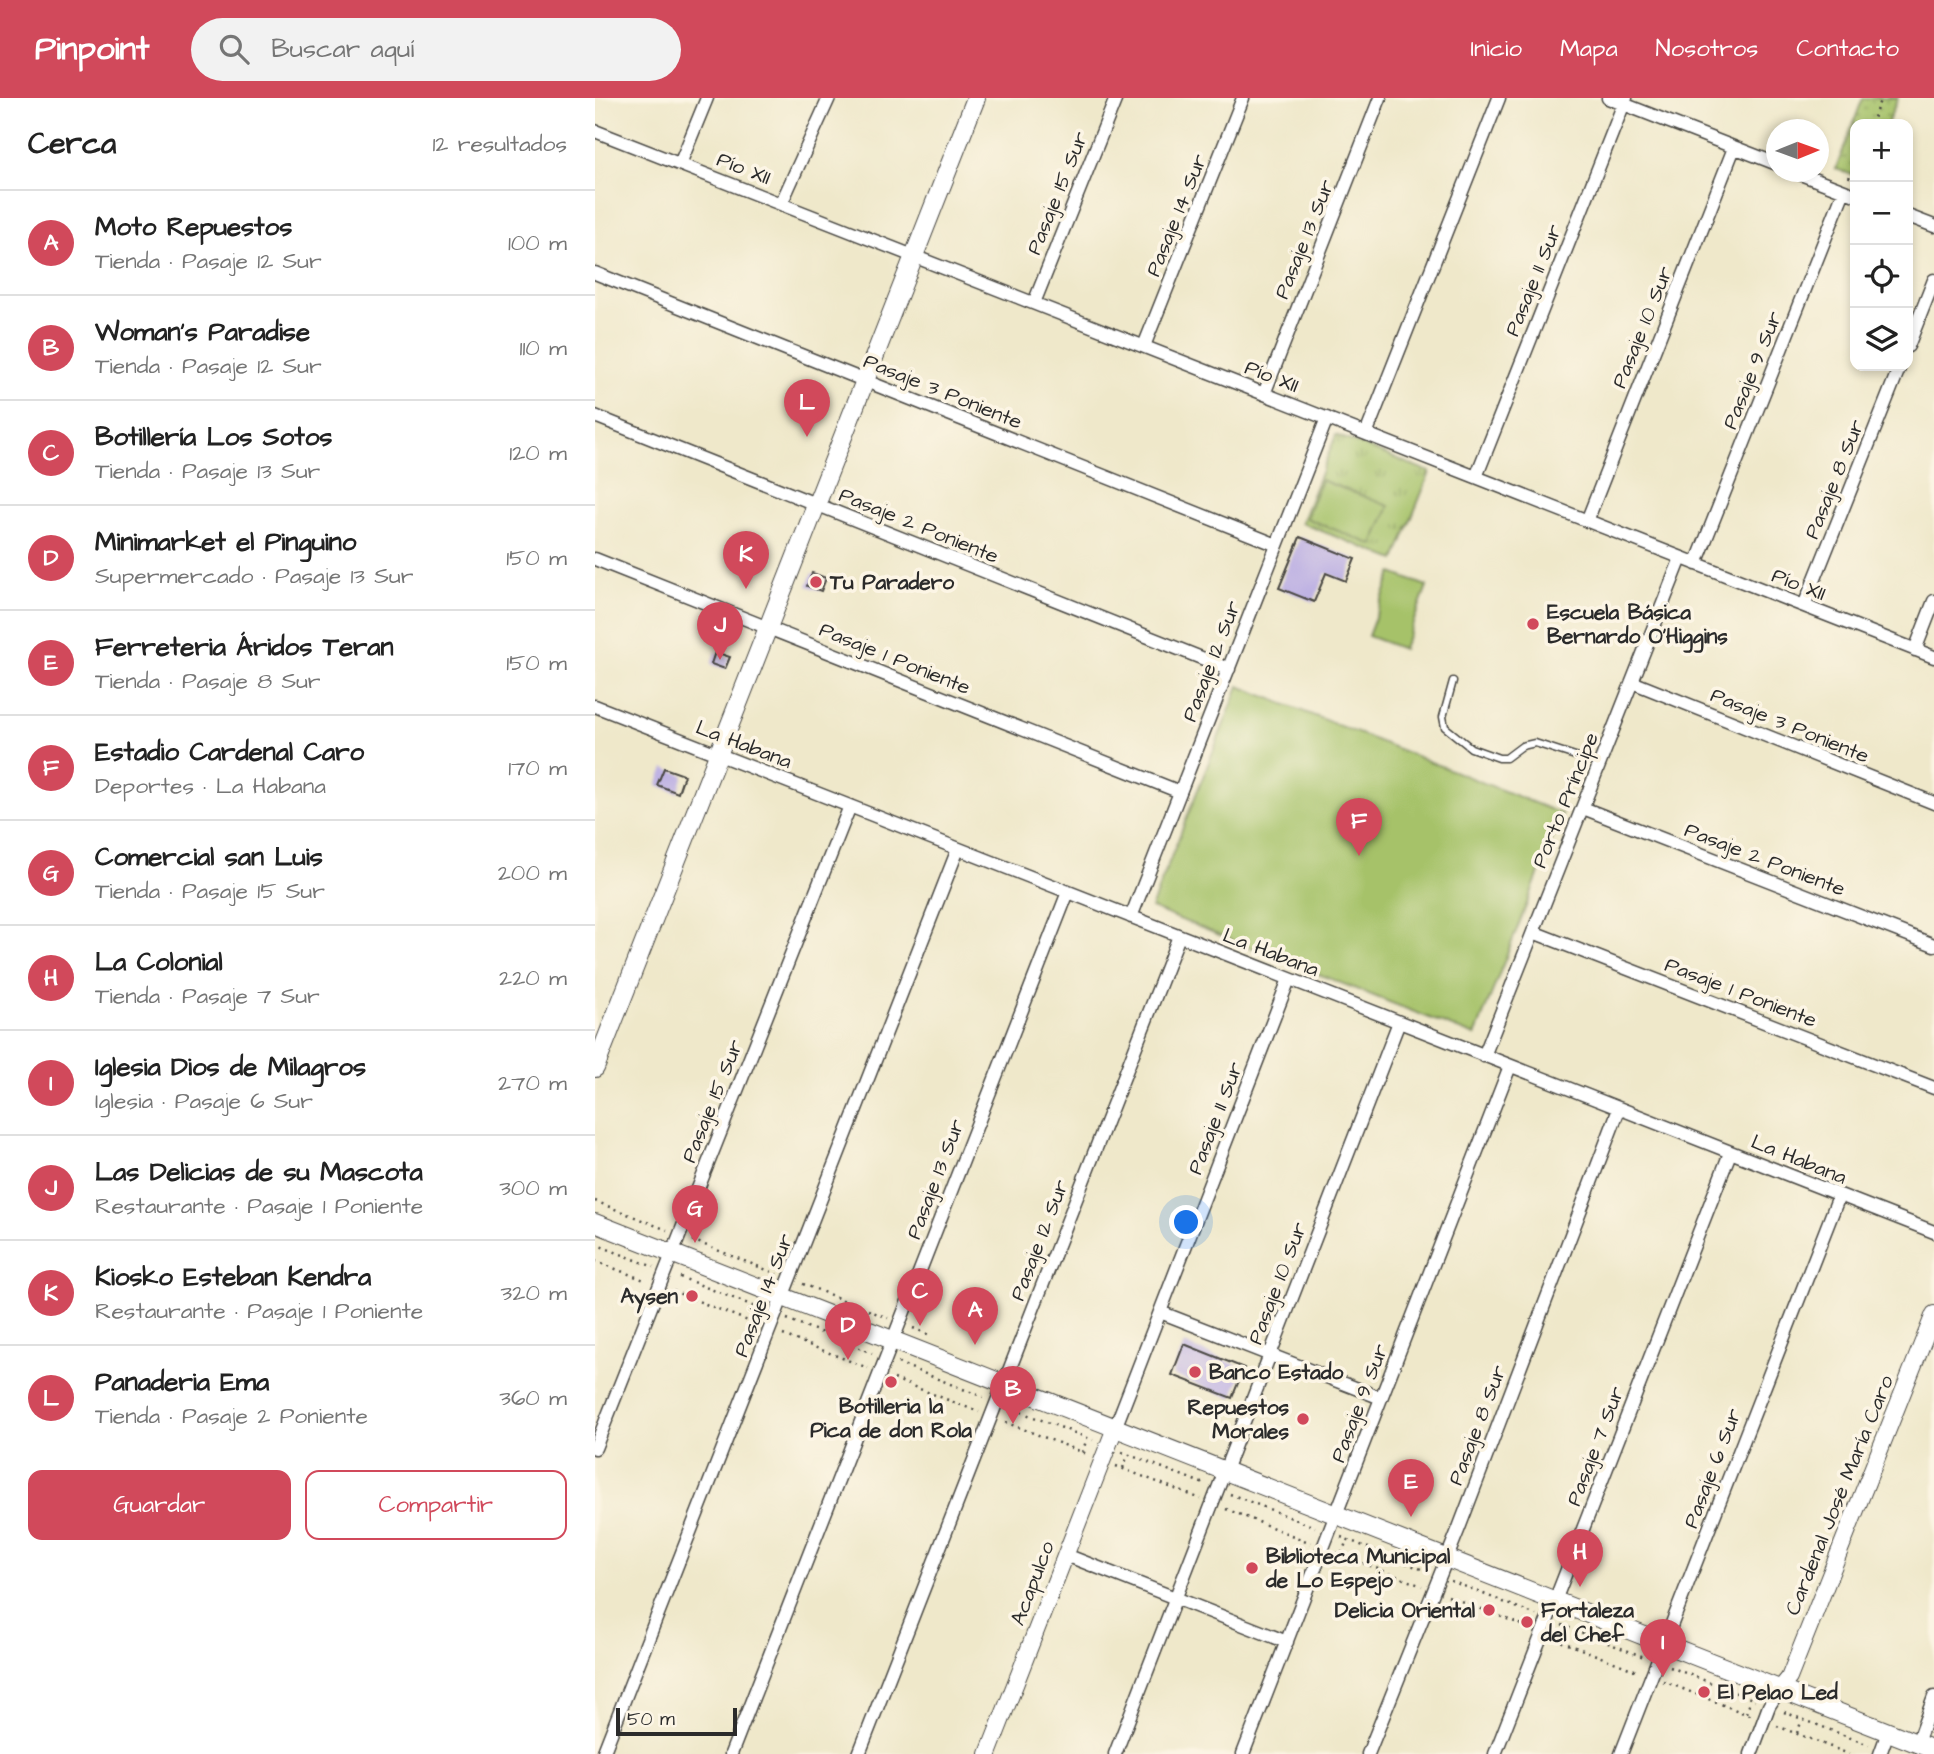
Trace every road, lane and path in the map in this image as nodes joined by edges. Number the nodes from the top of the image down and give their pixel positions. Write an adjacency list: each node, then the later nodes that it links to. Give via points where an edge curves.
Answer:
1 (706, 98): 15 (street)
2 (829, 98): 18 (street)
3 (976, 98): 21 (main road)
4 (1116, 98): 24 (street, Pasaje 15 Sur)
5 (1243, 98): 26 (street, Pasaje 14 Sur)
6 (1380, 98): 29 (street, Pasaje 13 Sur)
7 (1499, 98): 32 (street)
8 (1608, 98): 10 (street)
9 (1881, 98): 11 (path)
10 (1625, 101): 13 (street); 33 (street, Pasaje 11 Sur)
11 (1873, 119)
12 (595, 131): 15 (street, Pío XII)
13 (1734, 148): 14 (street); 35 (street, Pasaje 10 Sur)
14 (1766, 160)
15 (680, 164): 18 (street, Pío XII)
16 (1821, 182): 17 (street)
17 (1850, 193): 39 (street, Pasaje 9 Sur)
18 (782, 204): 21 (street, Pío XII)
19 (1913, 218): 20 (street)
20 (1934, 226)
21 (914, 256): 24 (street, Pío XII); 28 (main road)
22 (595, 273): 28 (street, Pasaje 3 Poniente)
23 (1934, 280): 25 (street)
24 (1034, 303): 26 (street, Pío XII)
25 (1913, 333)
26 (1144, 346): 29 (street, Pío XII)
27 (1898, 371): 41 (street, Pasaje 8 Sur)
28 (865, 381): 34 (main road); 36 (street, Pasaje 3 Poniente)
29 (1264, 394): 31 (street, Pío XII)
30 (595, 416): 34 (street, Pasaje 2 Poniente)
31 (1327, 418): 32 (street, Pío XII); 36 (street, Pasaje 12 Sur)
32 (1366, 434): 33 (street, Pío XII)
33 (1476, 477): 35 (street, Pío XII)
34 (816, 504): 42 (main road); 45 (street, Pasaje 2 Poniente)
35 (1587, 521): 37 (street, Pío XII)
36 (1277, 545): 45 (street, Pasaje 12 Sur)
37 (1681, 558): 39 (street, Pío XII); 47 (street, Porto Príncipe)
38 (595, 559): 42 (street, Pasaje 1 Poniente)
39 (1696, 564): 41 (street, Pío XII)
40 (1934, 601): 43 (street)
41 (1804, 606): 43 (street, Pío XII)
42 (768, 628): 49 (main road); 51 (street, Pasaje 1 Poniente)
43 (1915, 650): 44 (street, Pío XII)
44 (1934, 657)
45 (1229, 669): 51 (street, Pasaje 12 Sur)
46 (1453, 681): 50 (lane, via 1443,718 1445,727 1471,748 1507,758 1535,743)
47 (1632, 682): 50 (street, Porto Príncipe); 52 (street, Pasaje 3 Poniente)
48 (596, 708): 49 (street, La Habana)
49 (719, 755): 53 (street, La Habana); 65 (main road)
50 (1600, 764): 54 (street, Porto Príncipe)
51 (1180, 792): 57 (street, Pasaje 12 Sur)
52 (1934, 803)
53 (850, 806): 55 (street, La Habana); 73 (street, Pasaje 15 Sur)
54 (1583, 808): 58 (street, Porto Príncipe); 60 (street, Pasaje 2 Poniente)
55 (958, 849): 56 (street, La Habana); 75 (street, Pasaje 14 Sur)
56 (1068, 892): 57 (street, La Habana); 79 (street, Pasaje 13 Sur)
57 (1131, 917): 59 (street, La Habana)
58 (1533, 932): 63 (street, Porto Príncipe); 66 (street, Pasaje 1 Poniente)
59 (1179, 936): 61 (street, La Habana); 82 (street, Pasaje 12 Sur)
60 (1934, 945)
61 (1289, 979): 62 (street, La Habana); 76 (street, Pasaje 11 Sur)
62 (1399, 1022): 63 (street, La Habana); 80 (street, Pasaje 10 Sur)
63 (1484, 1056): 64 (street, La Habana)
64 (1510, 1066): 67 (street, La Habana); 83 (street, Pasaje 9 Sur)
65 (595, 1068)
66 (1934, 1088)
67 (1619, 1109): 68 (street, La Habana); 93 (street, Pasaje 8 Sur)
68 (1730, 1153): 69 (street, La Habana); 96 (street, Pasaje 7 Sur)
69 (1839, 1196): 71 (street, La Habana); 99 (street, Pasaje 6 Sur)
70 (595, 1223): 73 (main road)
71 (1934, 1232)
72 (595, 1244): 74 (path)
73 (672, 1253): 74 (street, Pasaje 15 Sur); 75 (main road)
74 (665, 1272): 78 (path); 87 (street, Pasaje 15 Sur)
75 (782, 1297): 78 (street, Pasaje 14 Sur); 79 (main road)
76 (1160, 1312): 80 (street); 85 (street, Pasaje 11 Sur)
77 (1934, 1314): 101 (street, Cardenal José María Caro, via 1789,1678)
78 (775, 1315): 81 (path); 108 (street, Pasaje 14 Sur)
79 (893, 1340): 81 (street, Pasaje 13 Sur); 82 (main road)
80 (1270, 1355): 83 (street); 88 (street, Pasaje 10 Sur)
81 (886, 1359): 84 (path); 109 (street, Pasaje 13 Sur)
82 (1004, 1384): 84 (street, Pasaje 12 Sur); 85 (main road)
83 (1381, 1398): 90 (street, Pasaje 9 Sur)
84 (997, 1402): 86 (path); 110 (street, Pasaje 12 Sur)
85 (1115, 1428): 86 (street, Acapulco); 88 (main road)
86 (1108, 1446): 89 (path); 92 (street, Acapulco)
87 (595, 1448)
88 (1225, 1471): 89 (street, Pasaje 10 Sur); 90 (main road)
89 (1218, 1489): 91 (path); 95 (street, Pasaje 10 Sur)
90 (1336, 1515): 91 (street, Pasaje 9 Sur); 93 (main road)
91 (1329, 1533): 94 (path); 98 (street, Pasaje 9 Sur)
92 (1066, 1555): 95 (street); 111 (street, Acapulco)
93 (1447, 1558): 94 (street, Pasaje 8 Sur); 96 (main road)
94 (1440, 1576): 97 (path); 114 (street, Pasaje 8 Sur)
95 (1176, 1598): 98 (street); 112 (street, Pasaje 10 Sur)
96 (1555, 1601): 97 (street, Pasaje 7 Sur); 99 (main road)
97 (1548, 1619): 100 (path); 115 (street, Pasaje 7 Sur)
98 (1287, 1642): 113 (street, Pasaje 9 Sur)
99 (1664, 1644): 100 (street, Pasaje 6 Sur); 101 (main road)
100 (1657, 1662): 103 (path); 116 (street, Pasaje 6 Sur)
101 (1780, 1689): 103 (street); 104 (main road)
102 (1934, 1697): 105 (street)
103 (1769, 1706): 107 (path); 117 (street)
104 (1888, 1732): 105 (main road); 107 (street)
105 (1917, 1743): 106 (main road)
106 (1934, 1750)
107 (1881, 1752)
108 (603, 1754)
109 (731, 1754)
110 (859, 1754)
111 (989, 1754)
112 (1115, 1754)
113 (1243, 1754)
114 (1369, 1754)
115 (1495, 1754)
116 (1621, 1754)
117 (1751, 1754)

